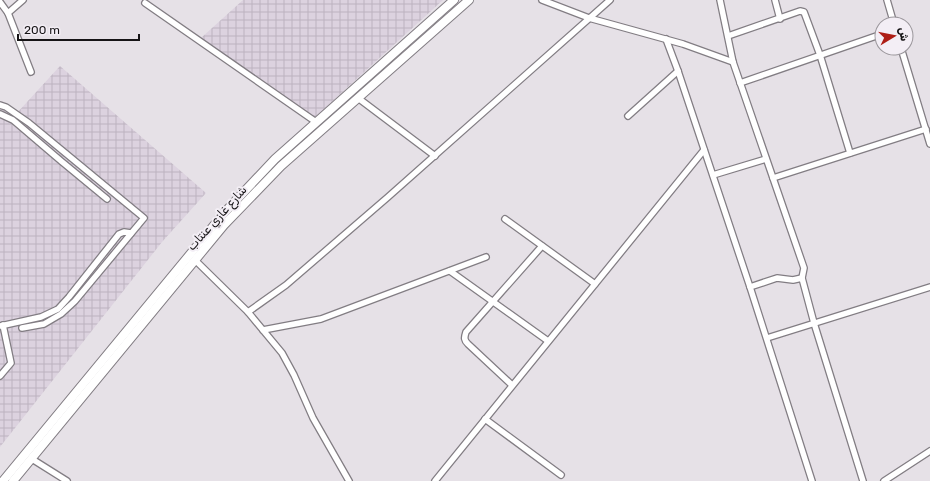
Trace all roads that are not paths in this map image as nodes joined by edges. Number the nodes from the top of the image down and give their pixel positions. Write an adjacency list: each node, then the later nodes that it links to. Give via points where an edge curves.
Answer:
1 (23, 0): 11 (street)
2 (454, 0): 28 (highway)
3 (469, 0): 24 (highway, شارع غازي عنتاب)
4 (542, 0): 13 (street)
5 (610, 0): 13 (street)
6 (720, 0): 15 (street)
7 (774, 0): 14 (street)
8 (887, 0): 12 (street)
9 (0, 2): 11 (street)
10 (145, 3): 28 (street)
11 (8, 14): 22 (street)
12 (892, 16)
13 (589, 18): 17 (street); 33 (street)
14 (780, 18): 15 (street); 18 (street, via 804,12)
15 (728, 36): 20 (street)
16 (874, 37): 18 (street)
17 (666, 39): 20 (street); 21 (street)
18 (820, 55): 23 (street); 32 (street)
19 (903, 56): 29 (street)
20 (733, 62): 23 (street)
21 (678, 71): 27 (street); 31 (street)
22 (31, 72)
23 (740, 83): 34 (street)
24 (358, 98): 33 (street); 42 (highway, شارع غازي عنتاب, via 281,166 224,225)
25 (0, 105): 39 (street, via 29,123 144,218)
26 (0, 114): 37 (street, via 13,120)
27 (628, 116)
28 (316, 122): 57 (highway, via 275,158 225,212)
29 (926, 129): 30 (street); 32 (street)
30 (930, 144)
31 (704, 150): 35 (street); 45 (street)
32 (850, 153): 36 (street)
33 (435, 156): 49 (street, via 286,285)
34 (766, 159): 35 (street); 36 (street)
35 (713, 175): 46 (street)
36 (773, 178): 44 (street, via 804,268)
37 (107, 198)
38 (505, 219): 40 (street)
39 (131, 233): 51 (street, via 119,234 58,309 41,317); 52 (street, via 75,301 61,314 44,324)
40 (542, 246): 45 (street); 48 (street)
41 (486, 257): 43 (street)
42 (195, 260): 49 (street); 57 (highway, شارع غازي عنتاب)
43 (450, 271): 48 (street); 53 (street, via 321,319)
44 (802, 278): 46 (street, via 777,278); 50 (street)
45 (595, 284): 56 (street)
46 (750, 286): 55 (street)
47 (930, 287): 50 (street)
48 (493, 301): 56 (street); 59 (street, via 464,337)
49 (248, 312): 53 (street)
50 (814, 324): 55 (street); 70 (street)
51 (1, 326): 54 (street)
52 (22, 328)
53 (263, 330): 67 (street, via 282,353 313,418)
54 (2, 332): 58 (street, via 11,364)
55 (766, 338): 69 (street)
56 (548, 340): 59 (street)
57 (99, 370): 62 (highway, شارع غازي عنتاب); 64 (highway)
58 (0, 376)
59 (512, 385): 60 (street)
60 (485, 419): 63 (street); 68 (street)
61 (930, 451): 71 (street)
62 (32, 458): 65 (highway, شارع غازي عنتاب); 66 (street)
63 (561, 475)
64 (3, 481)
65 (13, 481)
66 (67, 481)
67 (349, 481)
68 (435, 481)
69 (812, 481)
70 (863, 481)
71 (884, 481)

